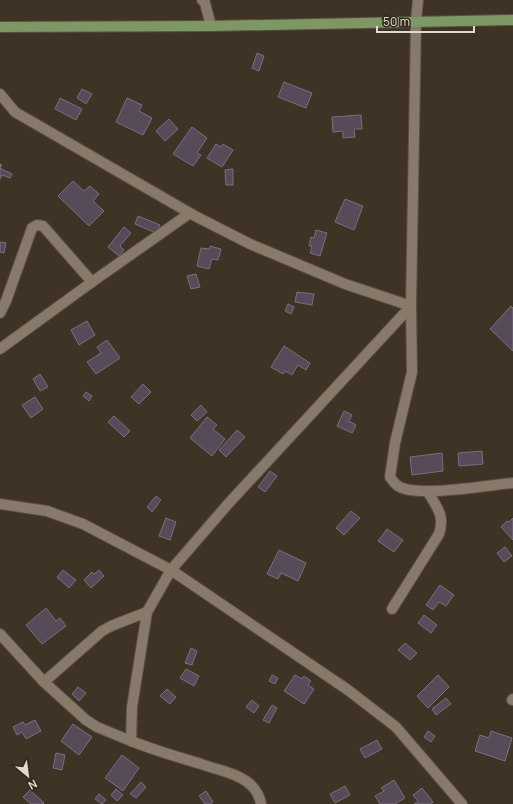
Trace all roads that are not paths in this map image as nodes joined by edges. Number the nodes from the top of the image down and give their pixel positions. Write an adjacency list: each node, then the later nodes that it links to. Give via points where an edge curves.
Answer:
1 (202, 0): 5 (street)
2 (418, 0): 4 (street)
3 (513, 20): 4 (main road)
4 (416, 21): 5 (main road); 10 (street)
5 (211, 26): 6 (main road)
6 (0, 27)
7 (0, 94): 8 (street, via 15,112)
8 (190, 213): 9 (street); 10 (street, via 284,259 345,284)
9 (92, 282): 11 (street, via 43,226 37,224 32,228); 12 (street)
10 (411, 306): 14 (street, via 412,372 395,443 390,477 398,486 412,491); 16 (street, via 228,504)
11 (0, 313)
12 (0, 349)
13 (513, 483): 14 (street)
14 (428, 492): 17 (street, via 441,514 439,534)
15 (0, 504): 16 (street, via 46,511 83,524)
16 (171, 570): 18 (street); 23 (street, via 348,690 396,727)
17 (392, 609)
18 (147, 612): 20 (street, via 102,631); 21 (street, via 132,707)
19 (0, 634): 20 (street)
20 (44, 682): 21 (street, via 86,720)
21 (131, 741): 22 (street, via 235,775 252,786)
22 (261, 804)
23 (462, 804)

